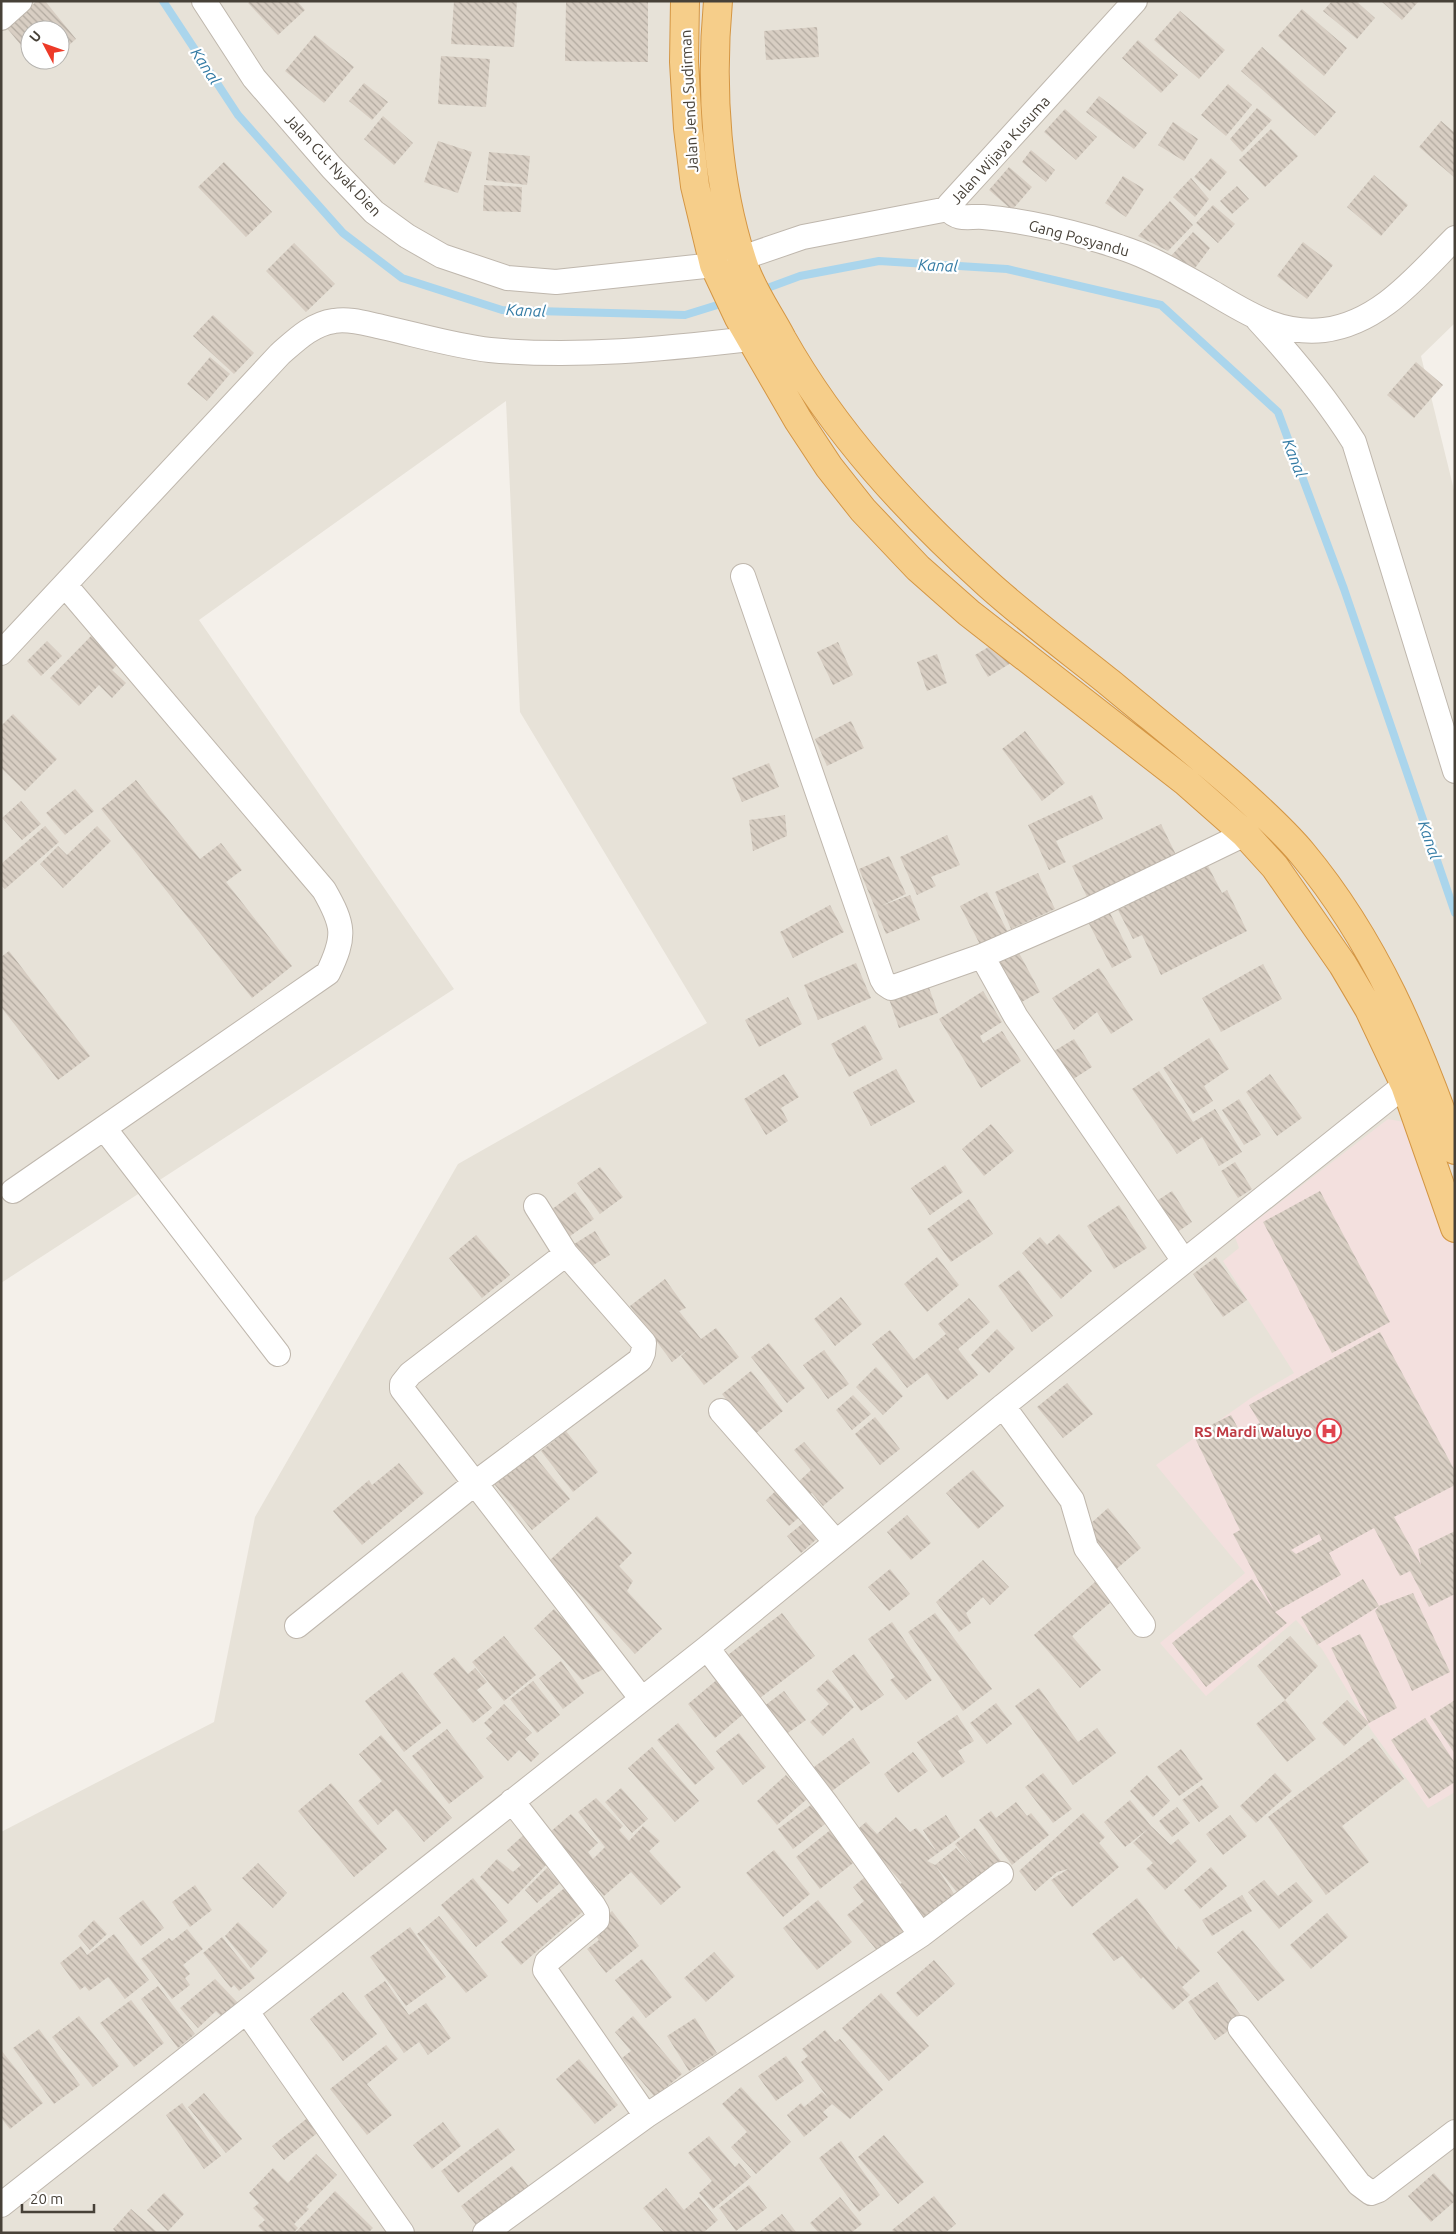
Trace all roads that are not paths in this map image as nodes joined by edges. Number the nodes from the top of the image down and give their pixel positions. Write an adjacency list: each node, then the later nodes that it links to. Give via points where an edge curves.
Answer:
1 (20, 1): 6 (street)
2 (204, 1): 9 (street, Jalan Cut Nyak Dien, via 254,78 332,168 374,212 442,256 507,278 556,282)
3 (685, 1): 9 (highway, Jalan Jend. Sudirman, via 684,62 695,186)
4 (718, 1): 9 (highway, Jalan Jend. Sudirman, via 714,44 715,101 729,208)
5 (1135, 1): 7 (street, Jalan Wijaya Kusuma)
6 (1, 18)
7 (948, 209): 9 (street, Jalan Wijaya Kusuma, via 803,237); 10 (street, Gang Posyandu, via 953,216 961,218 1005,219 1090,238 1141,255)
8 (1455, 238): 10 (street, via 1390,302 1355,323 1324,330 1293,330)
9 (731, 270): 11 (highway); 12 (highway, via 763,305)
10 (1258, 320): 16 (street, via 1302,367 1354,442)
11 (745, 329): 12 (street); 14 (street, via 634,352 558,354 488,350 357,322 334,321 311,329 280,354); 17 (highway, via 828,467 918,568 969,613 1186,782)
12 (778, 330): 18 (highway, via 798,368 834,419 897,496 990,586 1203,759 1265,814)
13 (744, 576): 20 (street, via 885,984 891,988)
14 (65, 585): 15 (street); 22 (street, via 324,890 341,928 340,950 328,974)
15 (1, 653)
16 (1455, 772)
17 (1245, 834): 19 (highway); 20 (street, via 1088,910)
18 (1324, 882): 19 (highway); 23 (highway, via 1366,942 1391,992 1426,1067)
19 (1299, 900): 21 (highway, via 1369,1009)
20 (982, 956): 28 (street, via 1016,1017)
21 (1406, 1085): 26 (highway); 28 (street)
22 (104, 1128): 24 (street); 29 (street)
23 (1455, 1150)
24 (13, 1191)
25 (536, 1206): 27 (street)
26 (1455, 1228)
27 (566, 1254): 32 (street, via 410,1374 402,1384 403,1392); 32 (street, via 644,1343 644,1353 640,1360)
28 (1184, 1261): 30 (street)
29 (278, 1354)
30 (1003, 1406): 33 (street); 34 (street, via 1072,1500 1086,1548)
31 (721, 1411): 33 (street)
32 (474, 1484): 35 (street); 37 (street)
33 (836, 1542): 36 (street)
34 (1143, 1624)
35 (297, 1626)
36 (707, 1648): 37 (street); 40 (street)
37 (641, 1698): 38 (street)
38 (512, 1801): 41 (street); 43 (street, via 593,1905 598,1916 547,1962 545,1970)
39 (1002, 1874): 40 (street)
40 (921, 1935): 43 (street)
41 (247, 2012): 45 (street); 46 (street)
42 (1240, 2028): 44 (street, via 1359,2184 1371,2192 1379,2190)
43 (646, 2116): 47 (street)
44 (1455, 2132)
45 (1, 2205)
46 (402, 2233)
47 (485, 2233)

